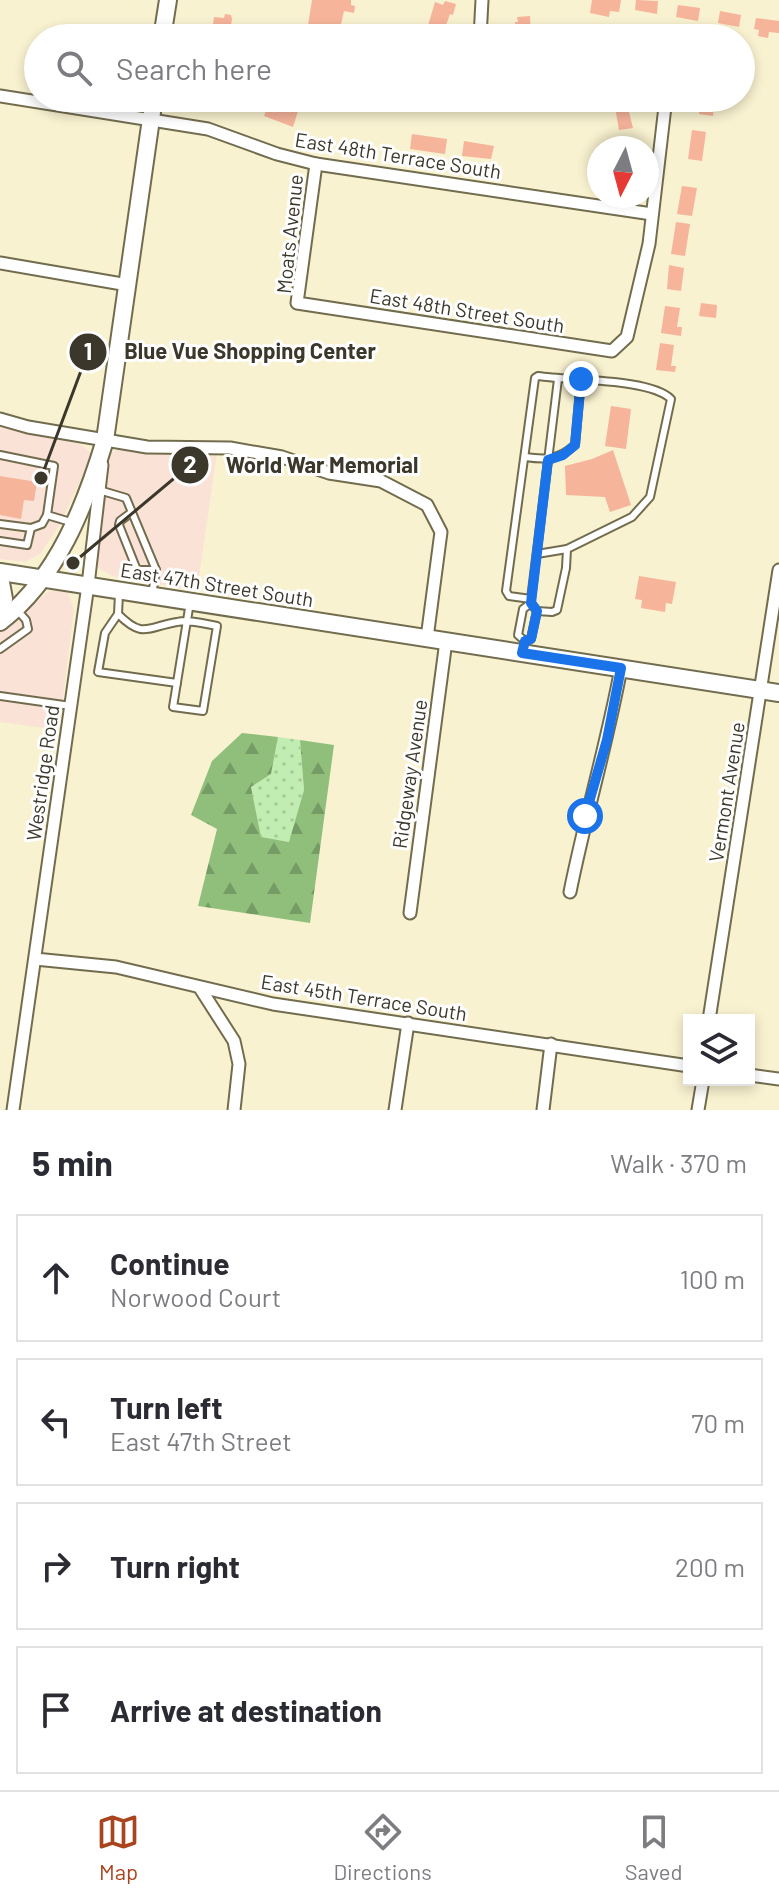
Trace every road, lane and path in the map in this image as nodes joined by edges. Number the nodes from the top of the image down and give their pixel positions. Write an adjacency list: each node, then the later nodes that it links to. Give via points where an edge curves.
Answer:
1 (168, 0): 3 (main road)
2 (482, 0): 4 (street)
3 (164, 24)
4 (481, 24)
5 (0, 96): 6 (street, East 48th Terrace South)
6 (24, 100)
7 (97, 112): 10 (street, East 48th Terrace South)
8 (152, 112): 10 (main road)
9 (664, 112): 12 (street)
10 (151, 121): 11 (street, East 48th Terrace South, via 208,129); 14 (main road)
11 (316, 164): 12 (street, East 48th Terrace South); 15 (street, Moats Avenue, via 297,303)
12 (652, 214): 15 (street, East 48th Street South, via 627,337 612,351)
13 (0, 263): 14 (street)
14 (128, 285): 19 (main road)
15 (305, 304)
16 (558, 379): 17 (lane); 21 (lane, via 535,378); 22 (lane)
17 (581, 379): 22 (lane, via 575,445); 30 (lane, via 663,391 671,399 650,497 632,517)
18 (0, 419): 19 (street)
19 (105, 440): 23 (street, Westridge Road); 27 (main road); 47 (street, via 282,457 329,473 381,481 427,505 441,532)
20 (0, 455): 25 (lane, via 54,466)
21 (525, 457): 22 (lane); 39 (lane, via 506,591)
22 (548, 460): 31 (lane)
23 (99, 490): 24 (lane, via 126,498); 36 (street, Westridge Road)
24 (132, 512): 32 (lane); 32 (lane, via 119,525 132,558 137,570)
25 (47, 515): 27 (lane); 28 (lane)
26 (0, 524): 28 (lane)
27 (75, 524): 35 (main road)
28 (31, 528): 29 (lane, via 27,545)
29 (0, 541)
30 (567, 549): 31 (lane); 42 (lane, via 557,610)
31 (537, 554): 39 (lane)
32 (156, 570): 38 (lane)
33 (779, 570): 53 (street, Vermont Avenue)
34 (0, 574): 35 (main road, East 47th Street South); 44 (main road)
35 (40, 578): 36 (main road, East 47th Street South); 41 (main road)
36 (88, 585): 37 (main road, East 47th Street South); 56 (street, Westridge Road)
37 (120, 590): 38 (main road, East 47th Street South); 43 (lane)
38 (152, 595): 40 (main road, East 47th Street South)
39 (531, 601): 42 (lane); 49 (lane, via 523,609 518,635)
40 (196, 602): 45 (lane); 46 (lane); 47 (main road, East 47th Street South)
41 (16, 609): 44 (main road); 50 (lane, via 28,629)
42 (537, 611): 49 (lane, via 531,639)
43 (118, 614): 45 (lane, via 142,630); 52 (lane, via 105,633 98,672)
44 (1, 622)
45 (187, 622): 46 (lane); 52 (lane)
46 (199, 624): 52 (lane, via 217,626 203,711 173,707)
47 (427, 638): 48 (main road, East 47th Street South)
48 (446, 641): 49 (main road, East 47th Street South); 58 (street, Ridgeway Avenue)
49 (523, 647): 51 (main road, East 47th Street South)
50 (0, 649)
51 (621, 668): 53 (main road, East 47th Street South); 57 (street)
52 (177, 683)
53 (761, 691): 54 (main road, East 47th Street South); 61 (street, Vermont Avenue)
54 (779, 693)
55 (2, 696): 56 (lane)
56 (71, 706): 59 (street, Westridge Road)
57 (570, 892)
58 (410, 913)
59 (35, 959): 60 (street, East 45th Terrace South, via 116,967); 68 (street, Westridge Road)
60 (200, 988): 62 (street, East 45th Terrace South); 69 (street, via 234,1041 239,1064)
61 (710, 1014)
62 (408, 1023): 63 (street, East 45th Terrace South); 70 (street)
63 (551, 1044): 64 (street, East 45th Terrace South); 71 (street)
64 (683, 1065)
65 (755, 1076): 66 (street)
66 (779, 1079)
67 (702, 1086): 72 (street)
68 (13, 1110)
69 (234, 1110)
70 (395, 1110)
71 (543, 1110)
72 (698, 1110)

